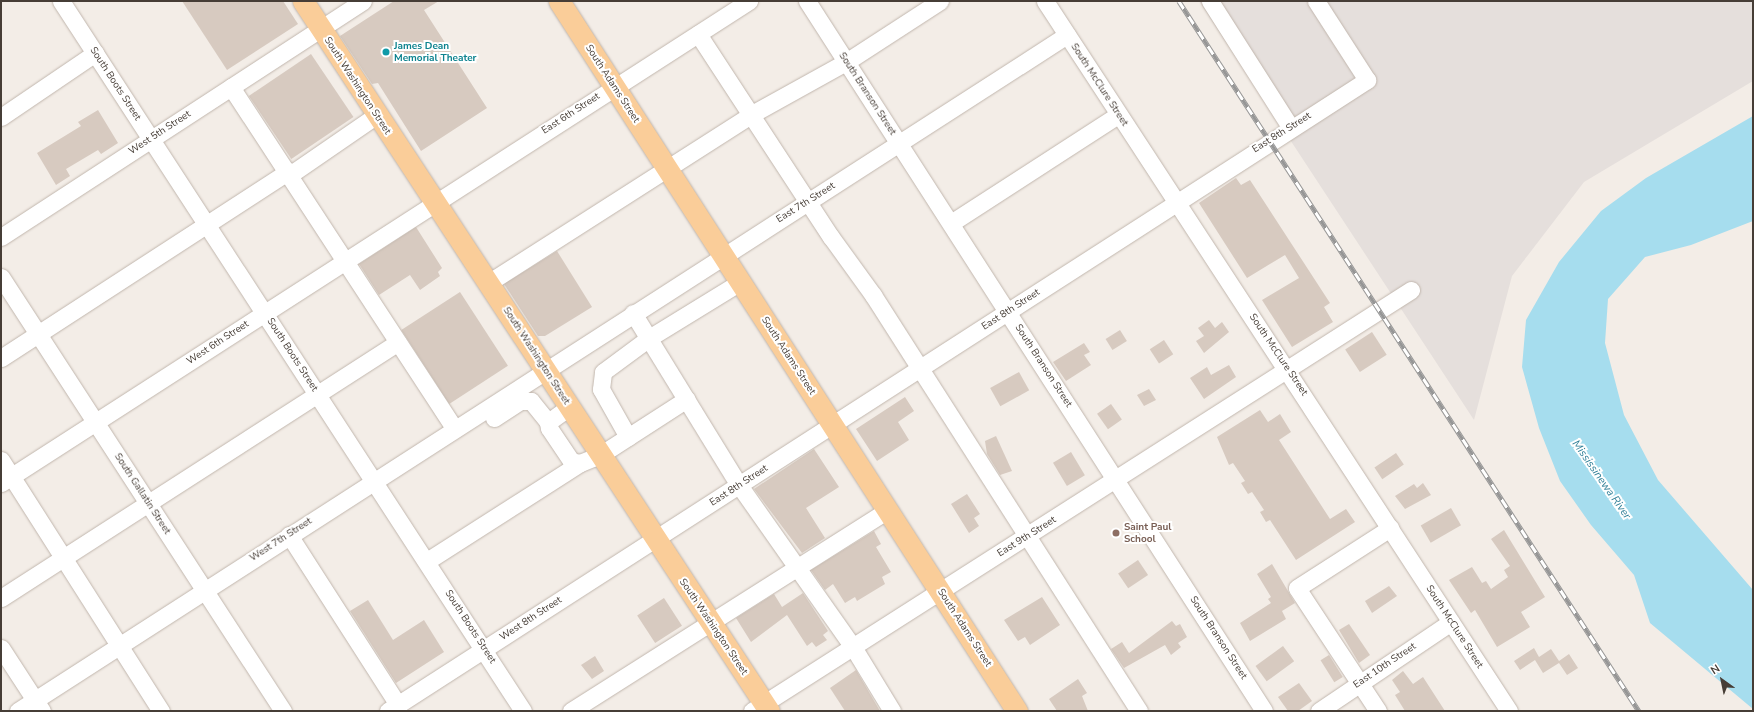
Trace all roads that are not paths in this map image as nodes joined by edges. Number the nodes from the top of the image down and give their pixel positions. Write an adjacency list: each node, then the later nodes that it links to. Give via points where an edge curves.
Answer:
1 (61, 1): 14 (street, South Boots Street)
2 (304, 1): 11 (main road, South Washington Street)
3 (363, 1): 11 (street, West 5th Street)
4 (559, 1): 17 (main road, South Adams Street)
5 (749, 1): 12 (street, East 6th Street)
6 (807, 1): 15 (street, South Branson Street)
7 (940, 1): 15 (street)
8 (1045, 1): 13 (street, South McClure Street)
9 (1210, 1): 22 (street)
10 (1316, 1): 22 (street, East 8th Street, via 1367,80)
11 (320, 29): 16 (street, West 5th Street); 19 (main road, South Washington Street)
12 (698, 34): 17 (street, East 6th Street); 18 (street)
13 (1067, 35): 20 (street, South McClure Street); 24 (street, East 7th Street)
14 (95, 54): 21 (street); 23 (street, South Boots Street)
15 (846, 62): 18 (street); 24 (street, South Branson Street)
16 (231, 87): 23 (street, West 5th Street); 26 (street)
17 (614, 87): 25 (main road, South Adams Street); 28 (street, East 6th Street)
18 (752, 114): 25 (street); 29 (street)
19 (377, 115): 26 (street); 28 (main road, South Washington Street)
20 (1118, 115): 27 (street, South McClure Street); 30 (street)
21 (1, 117)
22 (1291, 128): 27 (street, East 8th Street)
23 (151, 139): 31 (street, South Boots Street); 32 (street, West 5th Street)
24 (900, 144): 29 (street, East 7th Street); 30 (street, South Branson Street)
25 (668, 170): 33 (main road, South Adams Street); 37 (street)
26 (290, 172): 31 (street); 34 (street)
27 (1174, 201): 40 (street, East 8th Street); 47 (street, South McClure Street)
28 (434, 202): 34 (street, West 6th Street); 37 (main road, South Washington Street)
29 (809, 202): 33 (street, East 7th Street); 48 (street, via 873,295)
30 (950, 223): 40 (street, South Branson Street)
31 (207, 224): 39 (street, South Boots Street); 42 (street)
32 (1, 238)
33 (724, 256): 36 (main road, South Adams Street); 41 (street, East 7th Street)
34 (346, 260): 39 (street, West 6th Street); 44 (street)
35 (1, 277): 42 (street, South Gallatin Street)
36 (740, 282): 43 (street); 55 (main road, South Adams Street)
37 (488, 283): 46 (main road, South Washington Street)
38 (1411, 290): 47 (street, East 9th Street)
39 (264, 312): 49 (street, South Boots Street); 53 (street, West 6th Street)
40 (1008, 312): 48 (street, East 8th Street); 63 (street, South Branson Street)
41 (633, 313): 43 (street); 46 (street, East 7th Street)
42 (38, 334): 45 (street); 53 (street, South Gallatin Street)
43 (649, 338): 50 (street); 57 (street, via 603,372 601,389)
44 (398, 342): 49 (street); 56 (street)
45 (1, 358)
46 (544, 369): 51 (main road, South Washington Street); 56 (street, West 7th Street)
47 (1287, 369): 63 (street, East 9th Street); 67 (street, South McClure Street)
48 (918, 370): 55 (street, East 8th Street); 69 (street)
49 (318, 394): 62 (street, South Boots Street); 65 (street)
50 (687, 399): 57 (street); 64 (street)
51 (569, 407): 54 (street); 58 (main road, South Washington Street)
52 (494, 418): 54 (street, via 520,401 531,401)
53 (95, 422): 61 (street, West 6th Street); 65 (street, South Gallatin Street)
54 (548, 422): 60 (street, via 571,461)
55 (833, 425): 64 (street, East 8th Street); 66 (main road, South Adams Street)
56 (454, 428): 62 (street, West 7th Street)
57 (628, 437): 58 (street)
58 (600, 455): 60 (street); 70 (main road, South Washington Street)
59 (1, 460): 61 (street)
60 (580, 463): 72 (street)
61 (6, 480): 71 (street)
62 (374, 480): 68 (street, West 7th Street); 72 (street, South Boots Street)
63 (1117, 480): 69 (street, East 9th Street); 96 (street, South Branson Street)
64 (740, 485): 70 (street, East 8th Street); 73 (street)
65 (149, 505): 71 (street); 74 (street, South Gallatin Street)
66 (888, 510): 73 (street); 75 (main road, South Adams Street)
67 (1390, 528): 78 (street, South McClure Street); 83 (street, via 1298,588)
68 (289, 535): 74 (street, West 7th Street); 85 (street)
69 (1028, 537): 75 (street, East 9th Street); 95 (street)
70 (654, 540): 77 (main road, South Washington Street); 82 (street, West 8th Street)
71 (64, 559): 76 (street); 79 (street)
72 (427, 561): 82 (street, South Boots Street)
73 (795, 567): 77 (street); 80 (street)
74 (204, 590): 79 (street, West 7th Street); 90 (street, South Gallatin Street)
75 (941, 592): 80 (street, East 9th Street); 94 (main road, South Adams Street)
76 (1, 598)
77 (709, 621): 86 (main road, South Washington Street); 92 (street)
78 (1450, 622): 83 (street, East 10th Street); 87 (street, South McClure Street)
79 (119, 645): 84 (street, West 7th Street); 89 (street)
80 (854, 647): 86 (street, East 9th Street); 93 (street)
81 (1, 648): 84 (street)
82 (485, 649): 85 (street, West 8th Street); 91 (street, South Boots Street)
83 (1360, 683): 97 (street, East 10th Street); 98 (street)
84 (38, 706): 88 (street, West 7th Street)
85 (393, 708)
86 (762, 708)
87 (1502, 709)
88 (18, 711)
89 (161, 711)
90 (283, 711)
91 (523, 711)
92 (571, 711)
93 (892, 711)
94 (1017, 711)
95 (1139, 711)
96 (1264, 711)
97 (1319, 711)
98 (1378, 711)

